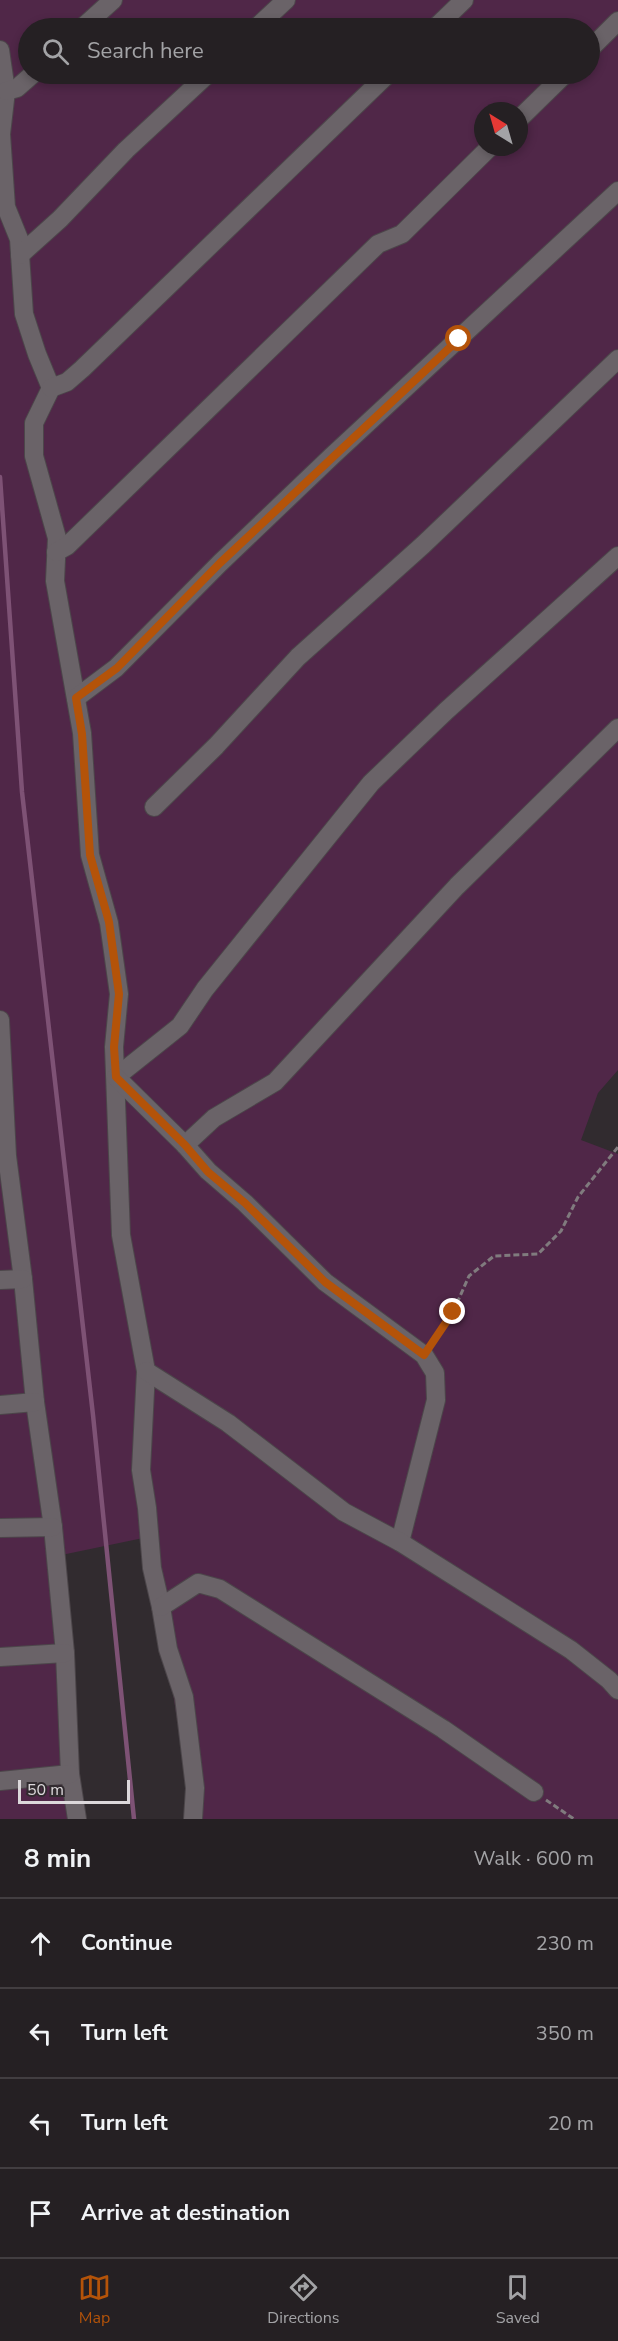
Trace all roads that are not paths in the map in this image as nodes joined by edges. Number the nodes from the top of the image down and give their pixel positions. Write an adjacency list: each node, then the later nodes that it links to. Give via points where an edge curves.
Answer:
1 (113, 0): 4 (lane)
2 (286, 0): 5 (lane)
3 (464, 0): 6 (lane)
4 (93, 18)
5 (267, 18)
6 (445, 18)
7 (618, 21): 8 (lane)
8 (600, 39)
9 (0, 50): 14 (lane)
10 (22, 84): 14 (lane)
11 (197, 84): 18 (lane)
12 (378, 84): 20 (lane, via 74,376)
13 (555, 84): 15 (lane)
14 (6, 91): 18 (lane, via 1,134 3,174 6,207 19,239)
15 (528, 110)
16 (481, 156): 21 (lane, via 402,234 378,244 67,546)
17 (618, 191): 23 (lane, via 220,563 117,668)
18 (20, 255): 20 (lane, via 24,314)
19 (618, 359): 25 (lane, via 423,545 298,657)
20 (51, 388): 21 (lane, via 34,423 34,456 57,538)
21 (56, 552): 23 (lane, via 55,581)
22 (618, 556): 27 (lane, via 371,783 205,989 180,1026)
23 (76, 698): 27 (lane, via 90,855 109,922 119,994 114,1047)
24 (618, 728): 28 (lane, via 457,886 275,1082 214,1118)
25 (154, 807)
26 (0, 1022): 29 (lane)
27 (116, 1077): 28 (lane); 32 (lane, via 121,1235)
28 (185, 1145): 37 (lane, via 208,1172 325,1282 424,1355 435,1373 436,1400)
29 (3, 1156): 30 (lane)
30 (23, 1279): 31 (lane); 33 (lane)
31 (0, 1281)
32 (146, 1371): 37 (lane, via 228,1423 344,1512); 38 (lane, via 141,1470 152,1569)
33 (34, 1402): 34 (lane); 35 (lane)
34 (0, 1405)
35 (53, 1527): 36 (lane); 39 (lane)
36 (0, 1528)
37 (400, 1542): 41 (lane, via 571,1650)
38 (161, 1607): 44 (lane, via 198,1583 220,1589); 46 (lane, via 168,1649 184,1697 195,1788)
39 (65, 1653): 40 (lane); 42 (lane)
40 (0, 1657)
41 (618, 1690)
42 (70, 1774): 43 (lane); 45 (lane)
43 (0, 1781)
44 (534, 1792)
45 (77, 1819)
46 (193, 1819)

